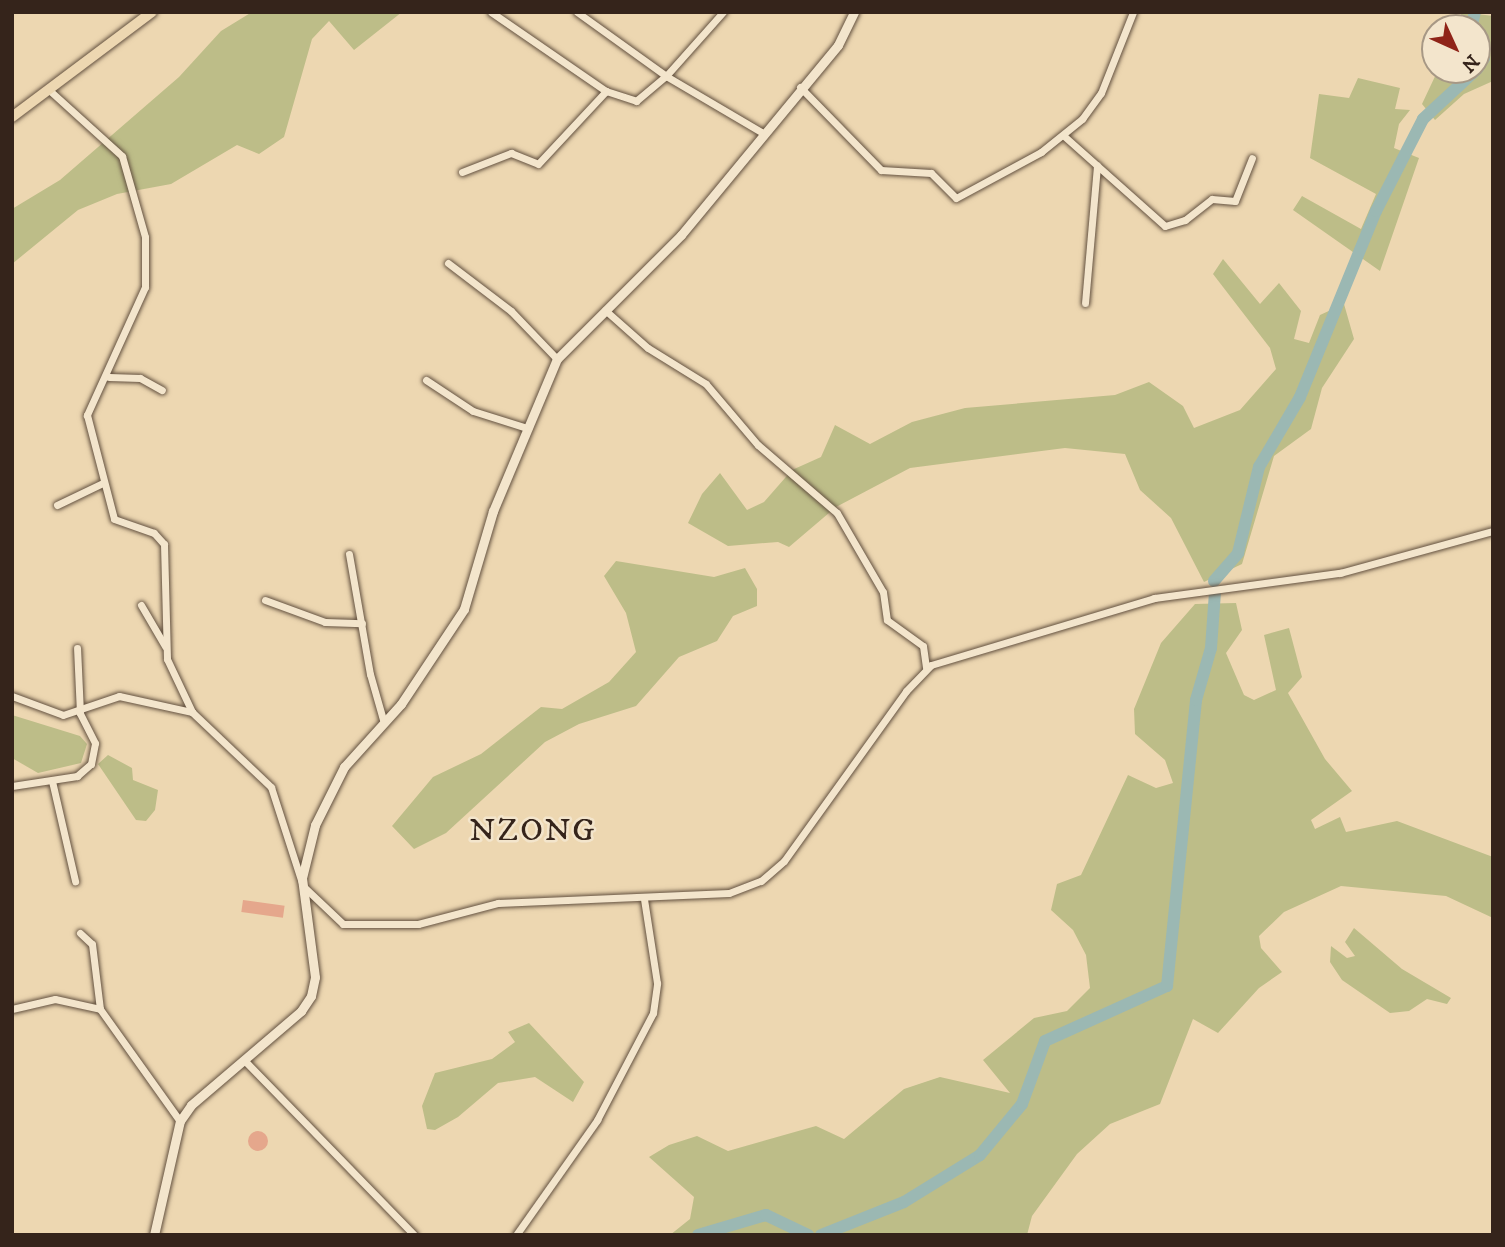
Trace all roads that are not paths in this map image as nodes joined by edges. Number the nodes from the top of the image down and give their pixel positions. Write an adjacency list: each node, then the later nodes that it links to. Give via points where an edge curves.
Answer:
1 (152, 12): 9 (main road)
2 (491, 12): 10 (street)
3 (577, 12): 7 (street)
4 (723, 12): 7 (street)
5 (854, 12): 8 (street, via 838,45)
6 (1133, 12): 13 (street, via 1101,93)
7 (666, 76): 10 (street, via 636,101); 12 (street)
8 (800, 87): 12 (street); 13 (street, via 881,170 931,173 953,198 1007,173)
9 (48, 89): 11 (main road); 21 (street, via 77,121 122,156 145,237 145,286)
10 (606, 91): 16 (street, via 538,164 511,153)
11 (12, 117)
12 (761, 132): 19 (street, via 681,235)
13 (1064, 136): 15 (street)
14 (1252, 158): 15 (street, via 1235,201 1212,199 1173,226 1157,222)
15 (1097, 166): 18 (street)
16 (462, 172)
17 (448, 263): 20 (street, via 530,328)
18 (1085, 303)
19 (605, 310): 20 (street); 34 (street, via 640,342 706,384 758,445 837,513 883,592 887,620 923,646)
20 (557, 359): 24 (street)
21 (109, 377): 23 (street, via 139,378); 25 (street, via 87,415)
22 (426, 380): 24 (street, via 473,411)
23 (162, 390)
24 (527, 428): 38 (street, via 493,511 464,609)
25 (103, 482): 26 (street); 32 (street, via 120,525 154,533 164,544 170,604)
26 (57, 505)
27 (1493, 531): 34 (street, via 1340,573 1154,598 973,648)
28 (349, 554): 31 (street)
29 (265, 600): 31 (street, via 325,622)
30 (141, 605): 32 (street)
31 (362, 623): 38 (street)
32 (166, 647): 36 (street)
33 (77, 648): 37 (street)
34 (926, 668): 43 (street, via 774,872 729,892)
35 (12, 696): 37 (street, via 51,713)
36 (192, 712): 37 (street, via 119,696); 42 (street, via 271,787)
37 (80, 713): 39 (street, via 95,743 91,764 77,776)
38 (384, 723): 42 (street, via 327,794 306,853)
39 (52, 781): 40 (street); 41 (street)
40 (12, 786)
41 (75, 881)
42 (303, 886): 43 (street, via 331,918 365,927 418,923 498,903); 47 (street, via 315,978 311,996)
43 (645, 899): 51 (street, via 657,984 653,1013 609,1100)
44 (80, 933): 46 (street, via 92,944)
45 (12, 1009): 46 (street, via 55,999)
46 (100, 1009): 48 (street)
47 (245, 1061): 48 (street, via 191,1105); 50 (street)
48 (180, 1121): 49 (street)
49 (154, 1235)
50 (414, 1235)
51 (516, 1235)

